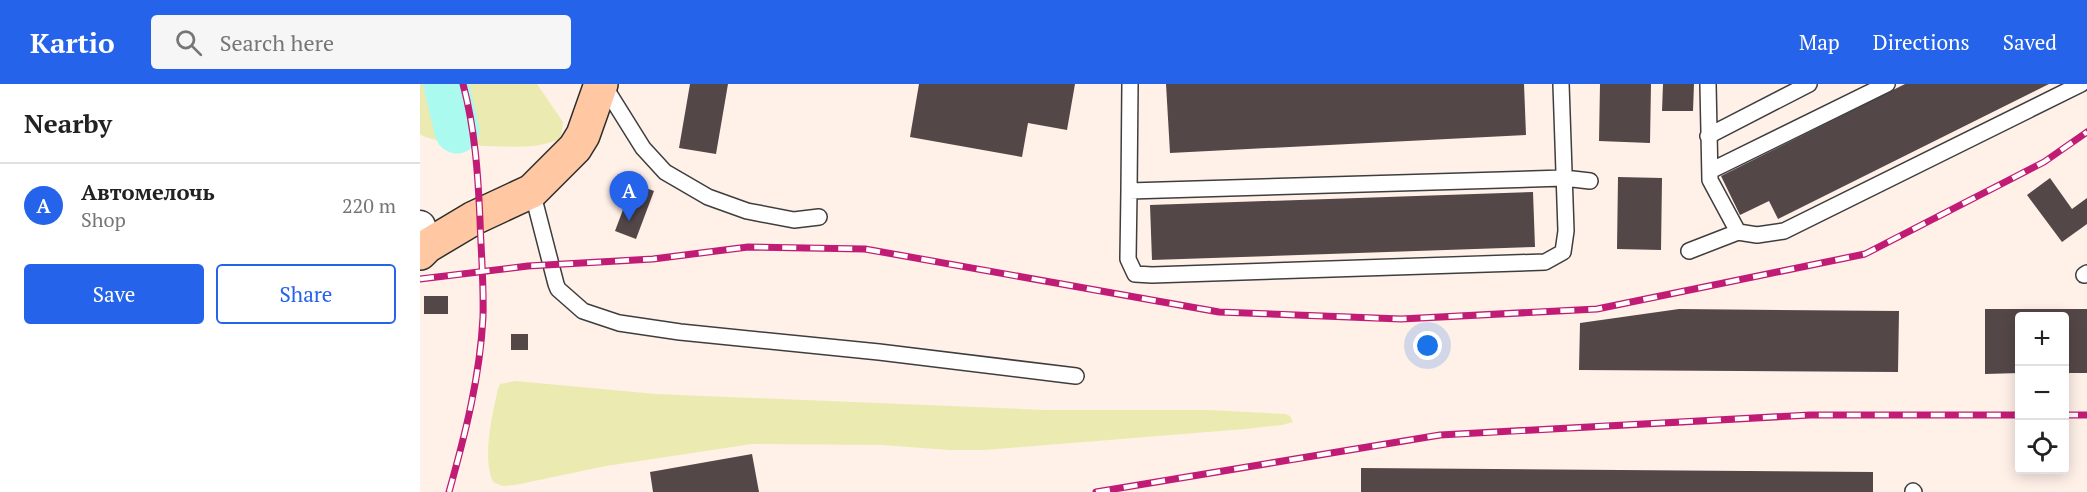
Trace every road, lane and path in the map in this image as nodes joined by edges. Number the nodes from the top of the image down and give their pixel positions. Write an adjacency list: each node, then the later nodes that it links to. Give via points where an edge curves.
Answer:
1 (602, 84): 12 (main road, via 575,148); 14 (lane, via 643,148 665,172 708,197 747,211 794,220)
2 (1130, 84): 13 (lane)
3 (1561, 84): 10 (lane)
4 (1708, 84): 8 (lane)
5 (1809, 84): 8 (lane)
6 (1887, 84): 9 (lane)
7 (2081, 84): 15 (lane, via 1784,231 1757,235)
8 (1708, 136): 9 (lane)
9 (1710, 171): 15 (lane, via 1710,180)
10 (1564, 178): 11 (lane); 13 (lane); 13 (lane, via 1563,252 1545,262 1152,275 1135,274 1128,259)
11 (1590, 181)
12 (532, 191): 16 (main road); 18 (lane, via 558,289 583,311 619,323 680,332)
13 (1129, 191)
14 (819, 217)
15 (1738, 232): 17 (lane)
16 (422, 242)
17 (1689, 251)
18 (1076, 376)

